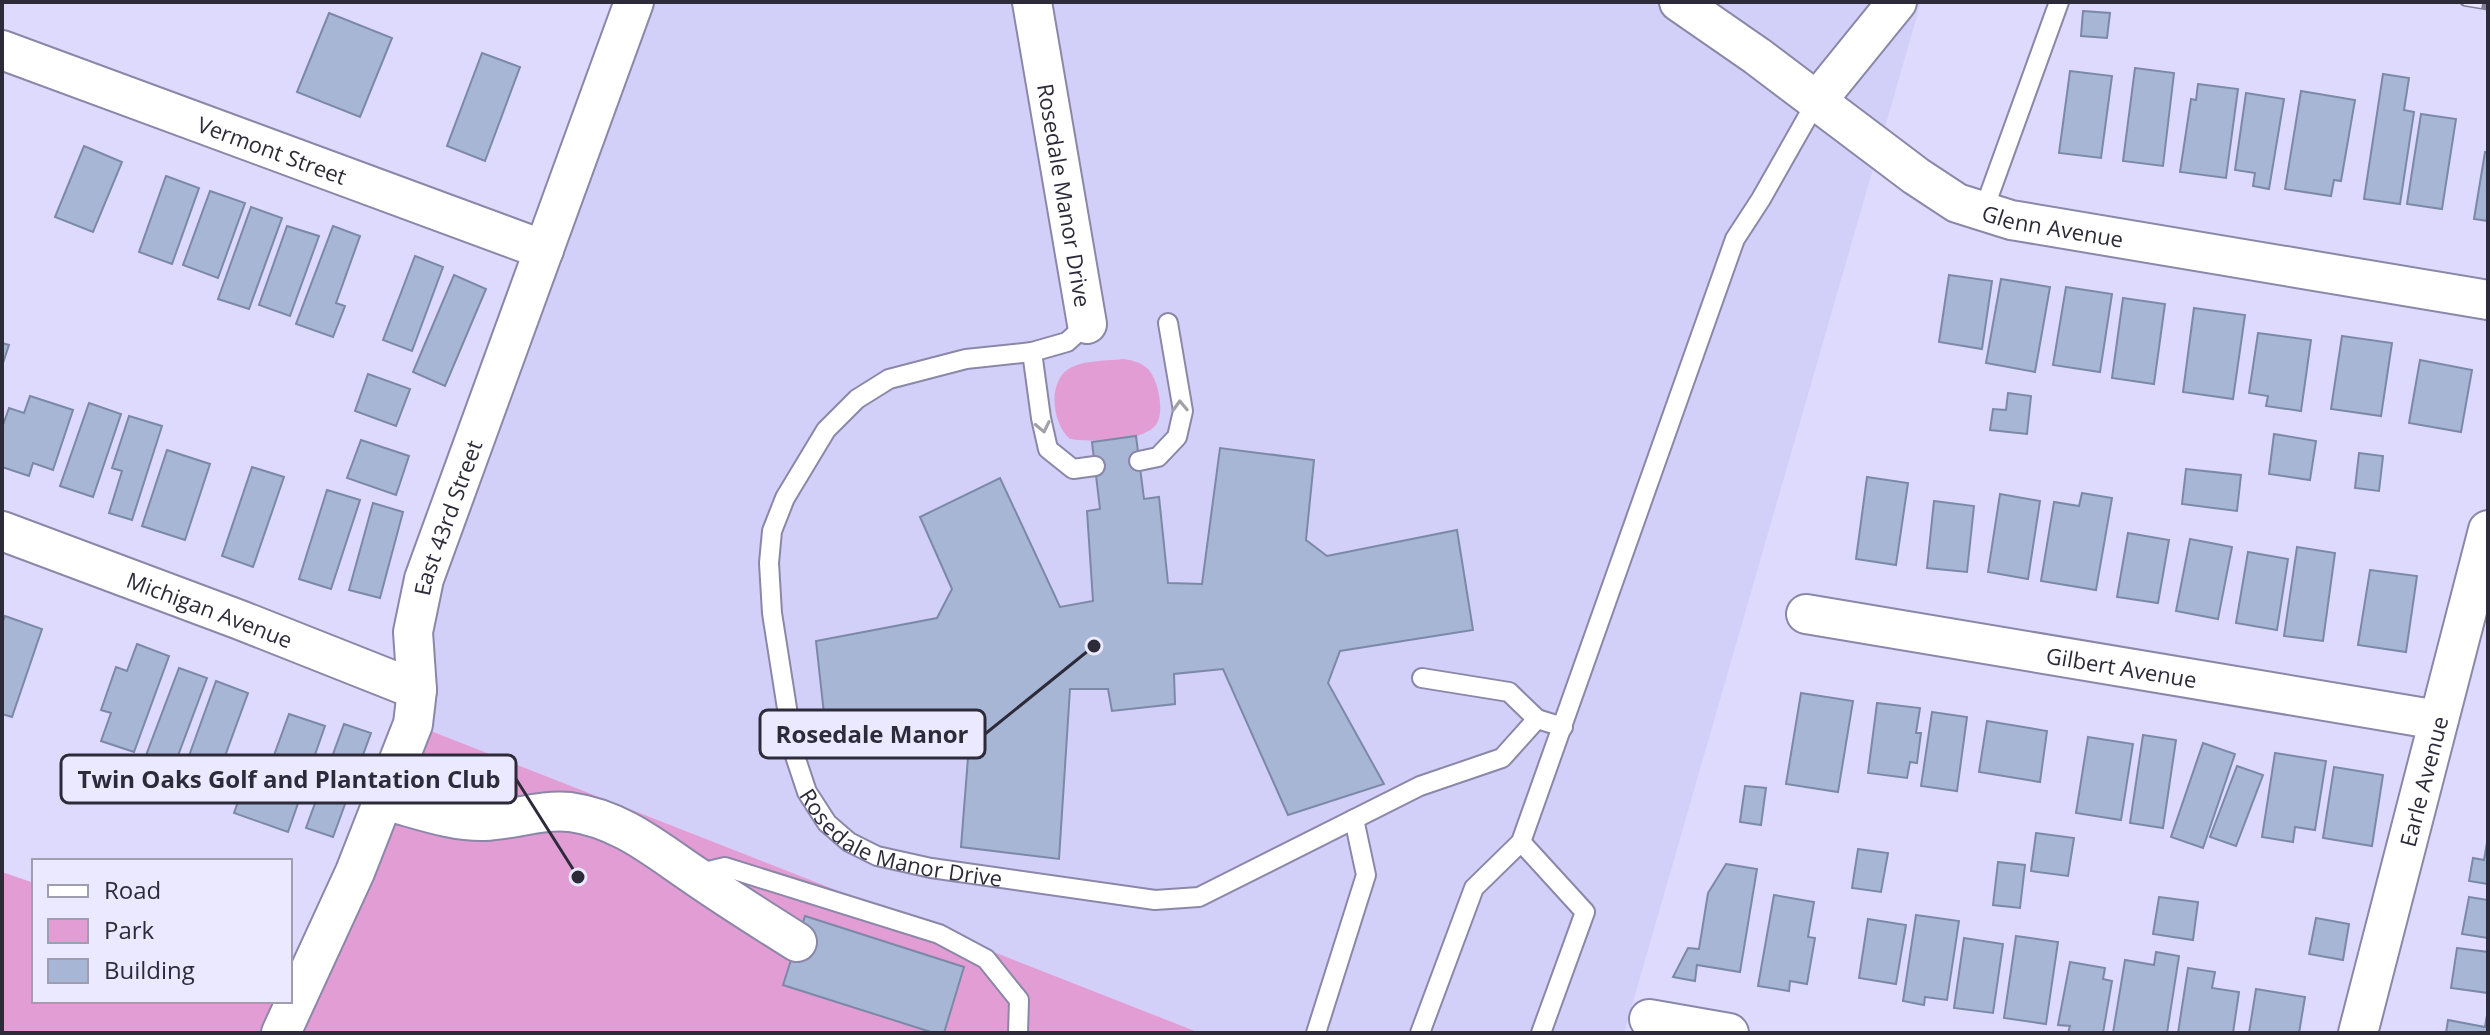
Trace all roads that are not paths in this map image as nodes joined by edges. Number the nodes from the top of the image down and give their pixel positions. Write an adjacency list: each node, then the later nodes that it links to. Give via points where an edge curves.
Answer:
1 (634, 2): 9 (street, East 43rd Street)
2 (1032, 2): 12 (street, Rosedale Manor Drive)
3 (1679, 2): 7 (street, Glenn Avenue)
4 (1897, 2): 7 (street)
5 (2059, 2): 8 (lane)
6 (2, 50): 9 (street, Vermont Street)
7 (1816, 102): 8 (street, Glenn Avenue, via 1957,203); 23 (lane, via 1735,239)
8 (1983, 212): 10 (street, Glenn Avenue)
9 (544, 250): 20 (street, East 43rd Street, via 424,579 413,632)
10 (2488, 300)
11 (1168, 323): 14 (lane, one-way to 11, via 1158,457 1177,437 1183,411)
12 (1087, 324): 13 (lane, Rosedale Manor Drive, via 1067,342)
13 (1032, 352): 15 (lane, one-way to 15, via 1048,449 1073,469); 25 (lane, Rosedale Manor Drive, via 966,359 889,379 857,399 826,430 785,498 772,531 772,613 794,753 807,792 827,823 877,856 1155,900 1199,897)
14 (1139, 461)
15 (1095, 466)
16 (2488, 530): 22 (street, Earle Avenue)
17 (2, 531): 20 (street, Michigan Avenue)
18 (1806, 614): 22 (street, Gilbert Avenue)
19 (1422, 678): 21 (lane, via 1509,692)
20 (417, 690): 24 (street, East 43rd Street, via 413,724)
21 (1537, 719): 23 (lane); 25 (lane, Rosedale Manor Drive, via 1502,758 1420,786)
22 (2438, 720): 36 (street, Earle Avenue)
23 (1563, 727): 26 (lane)
24 (383, 800): 27 (street, via 461,820 538,812 600,819 647,840); 30 (street, East 43rd Street)
25 (1354, 819): 32 (lane, via 1366,875)
26 (1521, 842): 33 (lane, via 1474,888); 34 (lane, via 1585,912)
27 (692, 875): 28 (street); 31 (lane, via 725,867 939,934 986,959 1019,1000)
28 (797, 942)
29 (1649, 1019): 35 (street)
30 (281, 1033)
31 (1018, 1033)
32 (1316, 1033)
33 (1420, 1033)
34 (1541, 1033)
35 (1729, 1033)
36 (2358, 1033)

